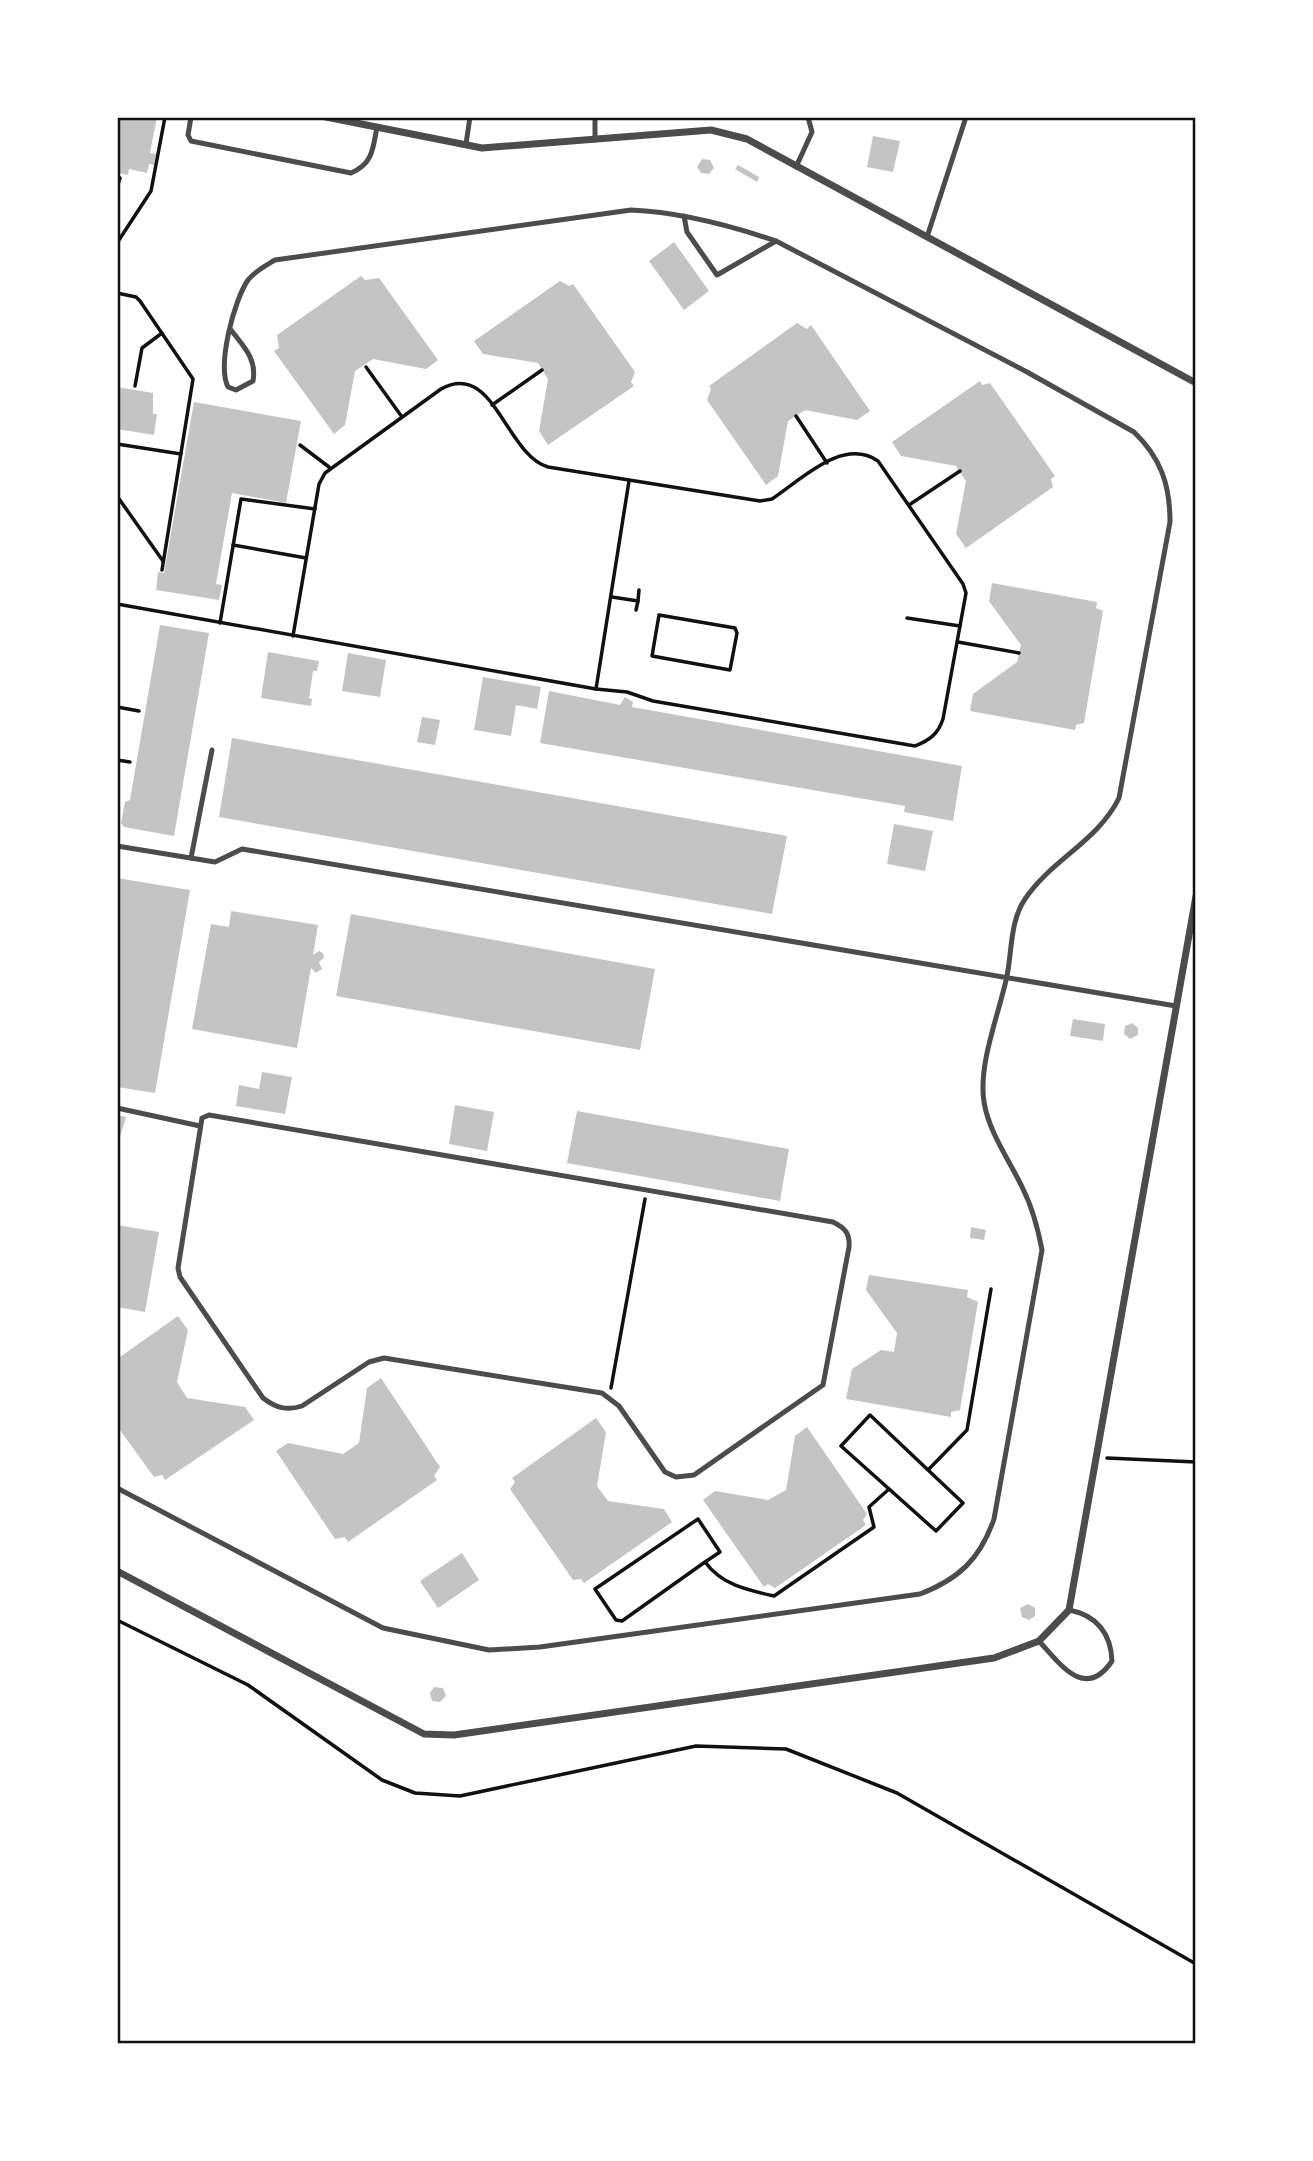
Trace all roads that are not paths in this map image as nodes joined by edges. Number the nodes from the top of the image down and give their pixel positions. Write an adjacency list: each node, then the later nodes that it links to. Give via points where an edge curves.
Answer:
1 (191, 117): 7 (lane, via 191,141 351,173 370,159)
2 (326, 117): 7 (street)
3 (470, 117): 9 (lane)
4 (595, 117): 8 (lane)
5 (808, 117): 10 (lane, via 813,132)
6 (966, 117): 12 (lane)
7 (377, 127): 9 (street)
8 (594, 140): 9 (street, via 482,148); 10 (street, via 711,130 747,139)
9 (466, 144)
10 (796, 167): 12 (street)
11 (684, 216): 13 (lane); 13 (lane, via 687,232 718,275); 14 (lane, via 631,210 282,258 261,268 243,288)
12 (927, 239): 15 (street)
13 (776, 241): 20 (lane, via 1134,432 1165,477 1170,522 1124,782 1103,824 1047,872 1024,899 1015,918)
14 (231, 330): 14 (lane, via 255,369 253,381 236,390 228,387 223,366)
15 (1196, 383)
16 (212, 750): 18 (lane)
17 (117, 846): 18 (lane)
18 (191, 858): 20 (lane, via 215,862 242,849)
19 (1196, 896): 21 (street)
20 (1006, 977): 21 (lane); 24 (lane, via 983,1100 989,1124 1033,1212 1042,1250 994,1519 986,1543 959,1576 919,1594 540,1647 489,1650 383,1628)
21 (1176, 1006): 26 (street)
22 (117, 1108): 23 (lane)
23 (200, 1126): 23 (lane, via 180,1276 263,1398 273,1405 302,1406 369,1362 384,1358 609,1397 665,1472 685,1477 815,1393 828,1374 850,1236 832,1222 209,1115 202,1118)
24 (117, 1488)
25 (117, 1571): 27 (street, via 424,1734 454,1735 994,1658)
26 (1069, 1610): 27 (street); 27 (lane, via 1082,1612 1107,1635 1112,1661 1105,1671 1095,1677 1077,1677 1066,1672)
27 (1039, 1641)

